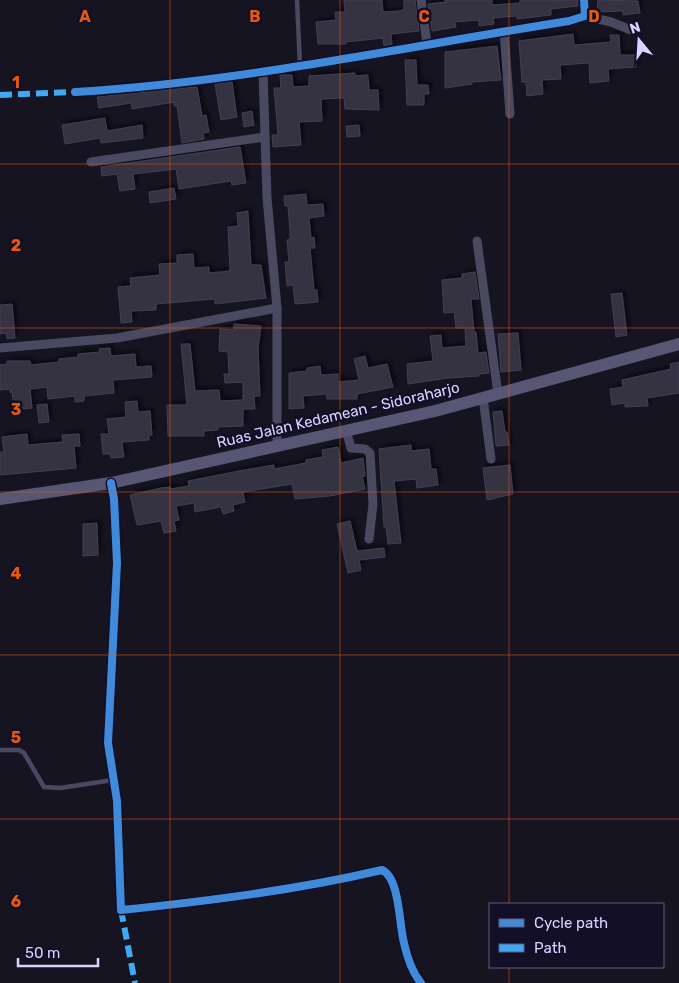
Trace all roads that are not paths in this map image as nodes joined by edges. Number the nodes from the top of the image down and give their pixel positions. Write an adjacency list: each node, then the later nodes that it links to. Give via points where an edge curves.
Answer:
1 (297, 0): 8 (lane)
2 (421, 0): 7 (street)
3 (584, 0): 4 (street)
4 (585, 16): 5 (street); 6 (street)
5 (631, 30)
6 (504, 31): 7 (street); 11 (street)
7 (427, 44): 8 (street)
8 (300, 66): 9 (street)
9 (263, 72): 10 (street); 12 (street)
10 (75, 92)
11 (510, 114)
12 (265, 137): 13 (street); 15 (street)
13 (91, 162)
14 (477, 241): 18 (street)
15 (277, 308): 17 (street, via 117,338); 21 (street)
16 (679, 344): 18 (main road, Ruas Jalan Kedamean - Sidoraharjo)
17 (0, 348)
18 (498, 394): 19 (main road, Ruas Jalan Kedamean - Sidoraharjo)
19 (483, 398): 20 (main road, Ruas Jalan Kedamean - Sidoraharjo); 22 (street)
20 (346, 430): 21 (main road, Ruas Jalan Kedamean - Sidoraharjo); 25 (street, via 351,448 365,449 370,453 373,504)
21 (277, 445): 23 (main road, Ruas Jalan Kedamean - Sidoraharjo)
22 (491, 459)
23 (110, 482): 24 (main road, Ruas Jalan Kedamean - Sidoraharjo); 27 (street, via 114,499 117,563 108,719)
24 (0, 499)
25 (369, 539)
26 (0, 750): 27 (lane, via 24,753 44,787 60,788)
27 (113, 780): 28 (street, via 117,801 121,910 224,899 327,883 382,870 391,879 404,945)
28 (421, 983)

